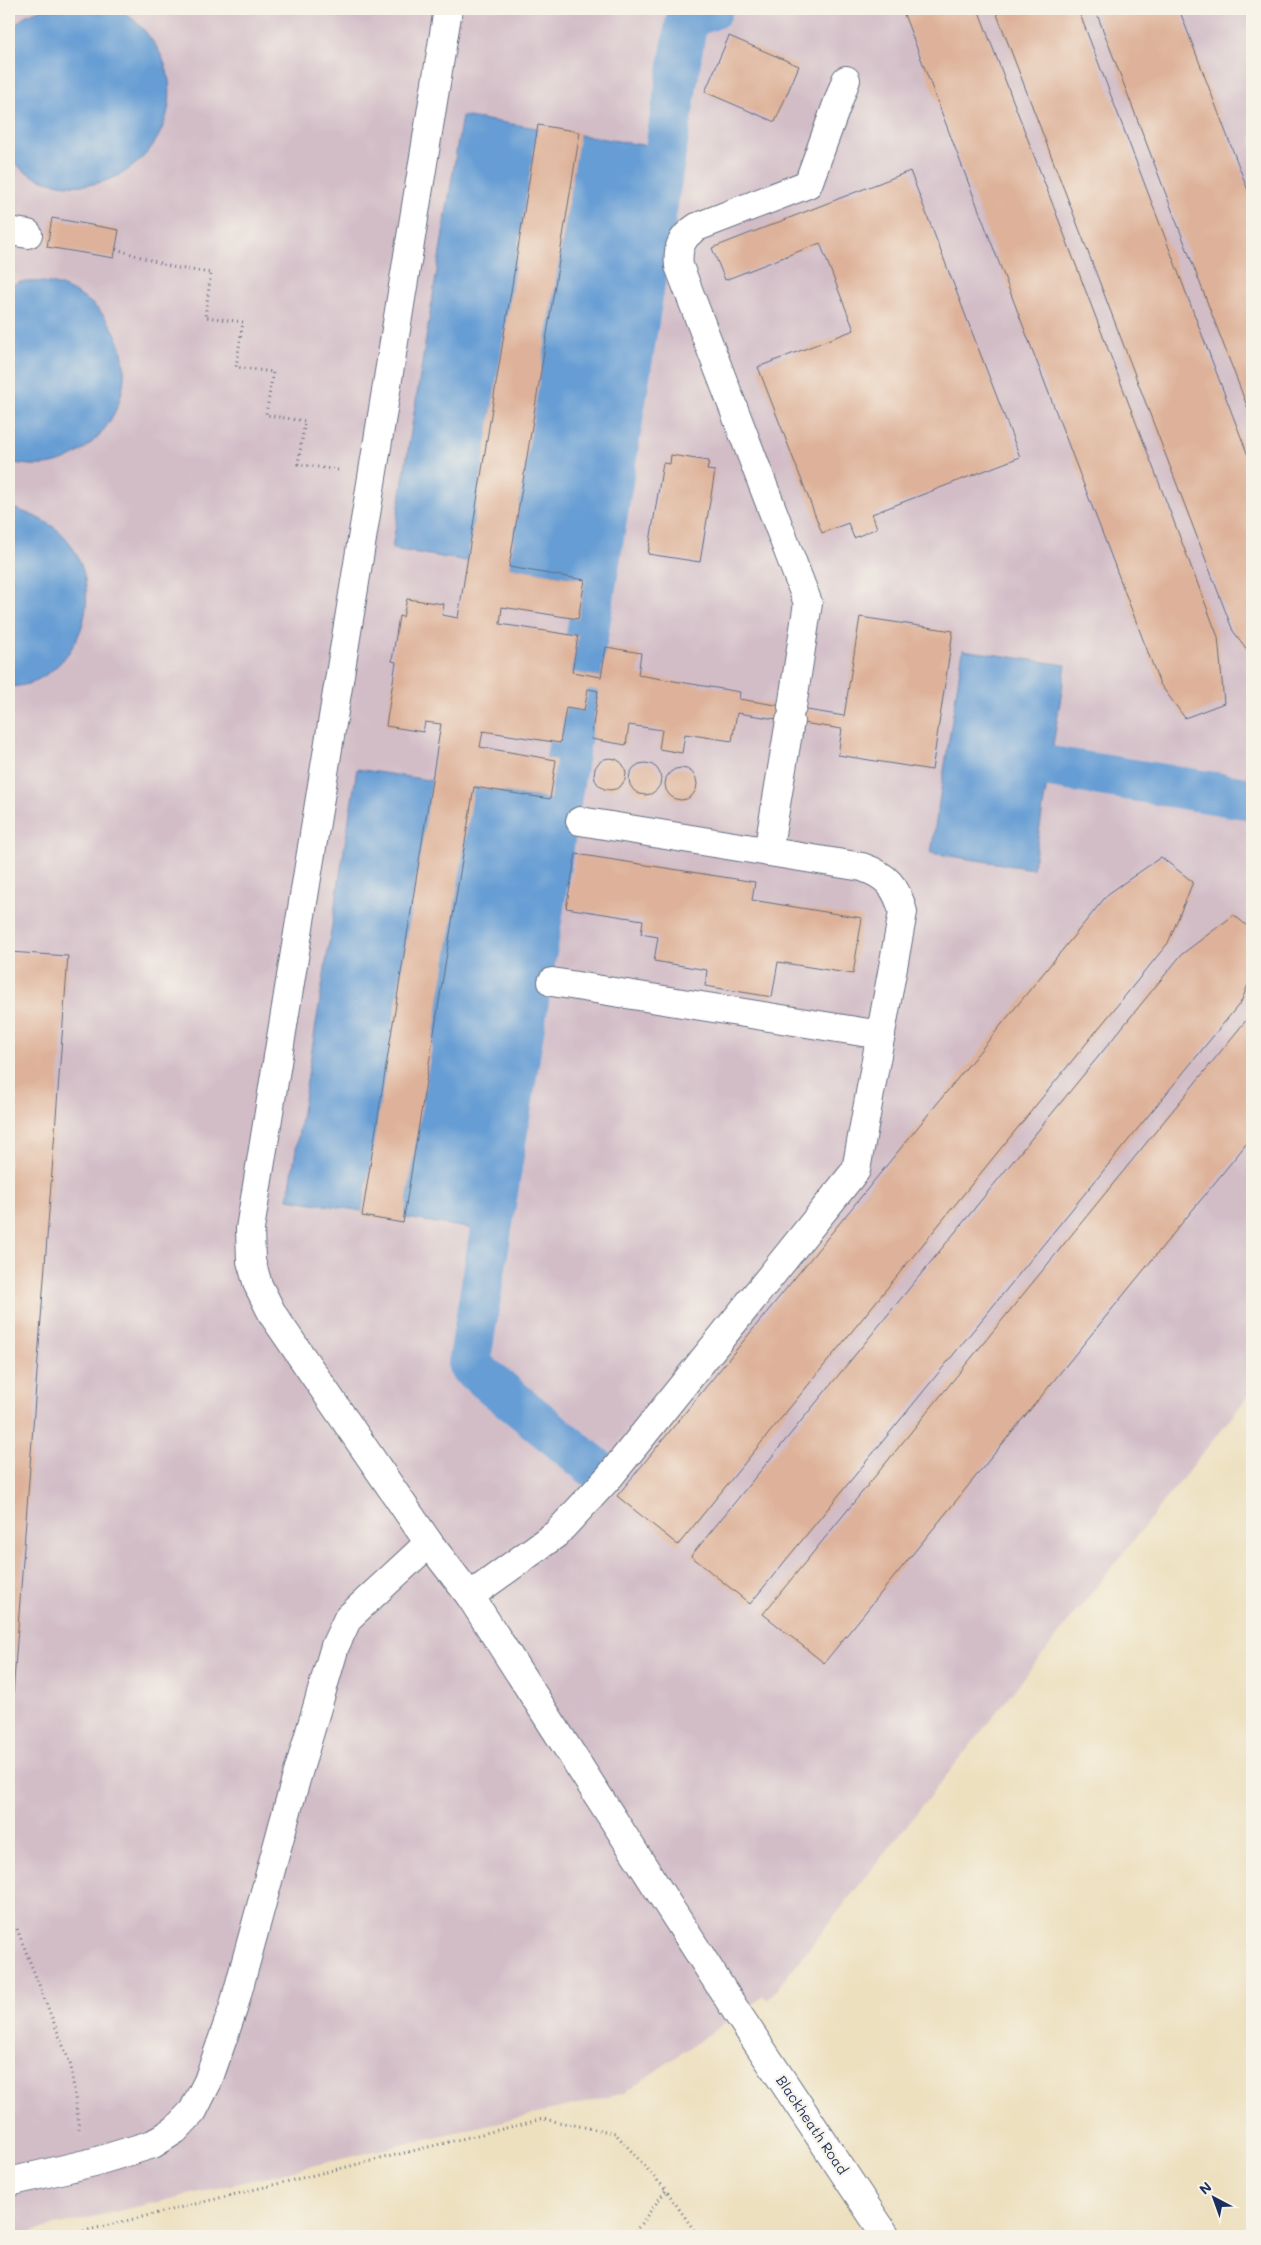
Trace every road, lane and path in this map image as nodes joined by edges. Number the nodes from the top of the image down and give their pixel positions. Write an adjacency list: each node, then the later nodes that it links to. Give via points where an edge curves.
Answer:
1 (448, 9): 9 (street, Blackheath Road, via 250,1228 258,1285 274,1315)
2 (846, 80): 6 (street, via 808,184 697,228 687,234 678,255 679,266 808,604)
3 (116, 249): 4 (path, via 172,267 211,273 205,317 243,322 236,367 273,372 266,415 305,421 298,464)
4 (338, 470)
5 (580, 821): 6 (street)
6 (768, 852): 8 (street, via 862,866 888,880 895,889 903,912)
7 (552, 982): 8 (street)
8 (880, 1035): 10 (street, via 856,1170 603,1483 556,1534)
9 (429, 1543): 10 (street, Blackheath Road); 12 (street, via 354,1611 335,1646 233,2009 208,2082 192,2111 175,2130 153,2144)
10 (470, 1596): 18 (street, Blackheath Road, via 738,2014)
11 (17, 1929): 12 (path, via 72,2066)
12 (84, 2164): 13 (street)
13 (9, 2182)
14 (666, 2190): 15 (path, via 615,2133 543,2119); 16 (path); 17 (path)
15 (64, 2236)
16 (632, 2236)
17 (698, 2236)
18 (886, 2236)

